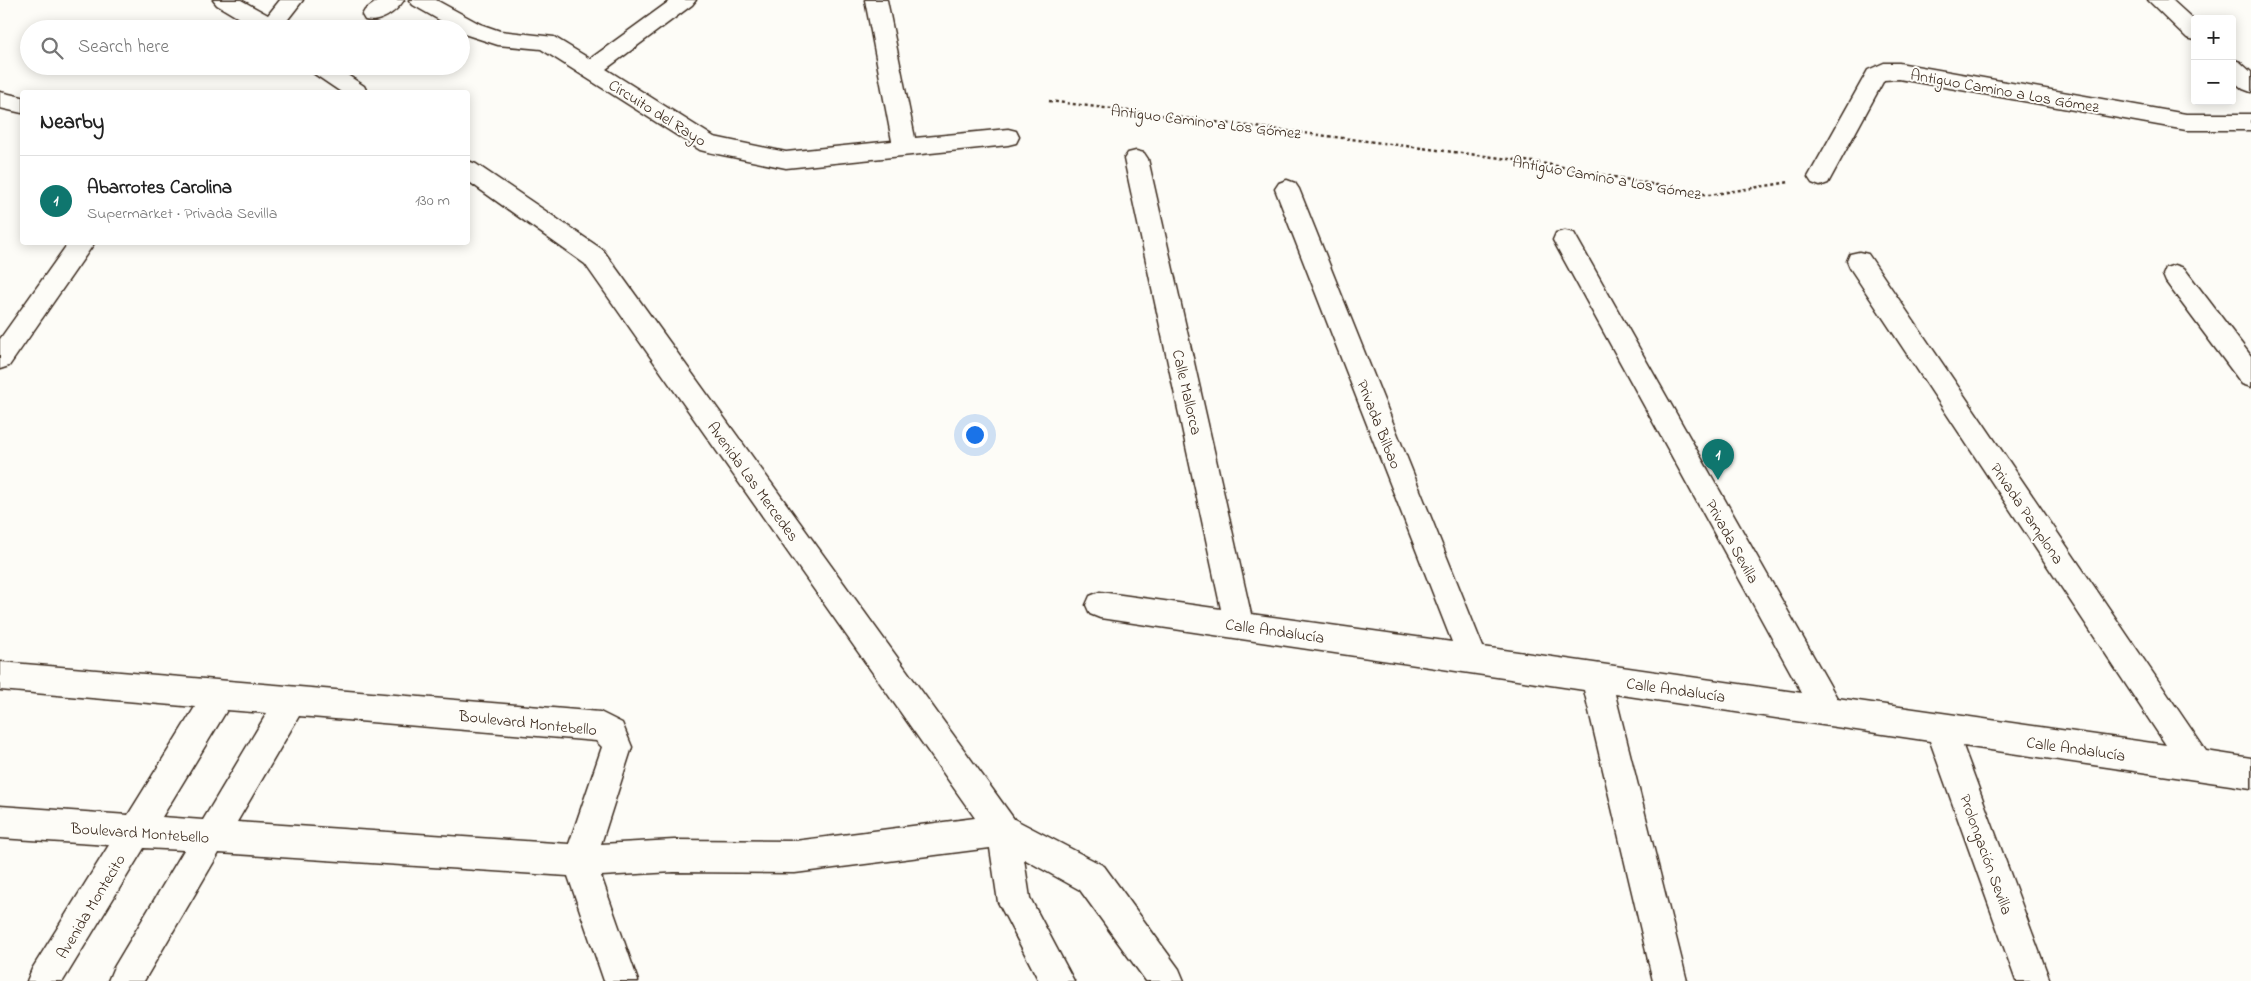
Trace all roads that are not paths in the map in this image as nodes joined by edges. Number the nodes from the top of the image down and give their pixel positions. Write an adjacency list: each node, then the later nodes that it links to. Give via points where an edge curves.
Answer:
1 (224, 0): 9 (street)
2 (292, 0): 10 (street)
3 (393, 0): 8 (street)
4 (420, 0): 11 (street, Circuito del Rayo)
5 (685, 0): 14 (street, Circuito del Rayo)
6 (876, 0): 23 (street)
7 (2159, 0): 13 (street)
8 (373, 15)
9 (260, 20)
10 (277, 20)
11 (456, 20)
12 (470, 28): 14 (street, Circuito del Rayo, via 498,38 546,42)
13 (2191, 29)
14 (590, 70): 23 (street, Circuito del Rayo, via 708,144 786,160)
15 (2236, 70): 17 (street)
16 (331, 75): 18 (street)
17 (2251, 84)
18 (353, 90)
19 (0, 100): 20 (street)
20 (20, 105)
21 (2251, 122): 26 (street, Antiguo Camino a Los Gómez, via 2186,122 1884,71 1876,75)
22 (1008, 137): 23 (street, Circuito del Rayo)
23 (905, 147)
24 (1136, 159): 35 (street, Calle Mallorca)
25 (470, 171): 46 (street, Avenida Las Mercedes, via 594,257)
26 (1820, 177)
27 (1287, 189): 36 (street, Privada Bilbao)
28 (1565, 240): 41 (street, Privada Sevilla)
29 (81, 245): 32 (street)
30 (1859, 260): 43 (street, Privada Pamplona)
31 (2175, 275): 33 (street)
32 (0, 360)
33 (2251, 376)
34 (1100, 604): 35 (street, Calle Andalucía)
35 (1240, 624): 36 (street, Calle Andalucía)
36 (1473, 659): 38 (street, Calle Andalucía)
37 (0, 676): 39 (street, Boulevard Montebello)
38 (1596, 677): 41 (street, Calle Andalucía); 55 (street)
39 (219, 695): 40 (street, Boulevard Montebello); 47 (street, Avenida Montecito)
40 (291, 701): 48 (street); 49 (street, Boulevard Montebello, via 600,727 611,733 617,747)
41 (1828, 712): 42 (street, Calle Andalucía)
42 (1941, 728): 43 (street, Calle Andalucía); 56 (street, Prolongación Sevilla)
43 (2197, 765): 44 (street, Calle Andalucía)
44 (2251, 773)
45 (0, 822): 47 (street, Boulevard Montebello)
46 (1003, 830): 49 (street, via 795,857 674,856); 53 (street, Avenida Las Mercedes, via 1014,902); 54 (street, Avenida Las Mercedes, via 1092,878)
47 (135, 832): 48 (street, Boulevard Montebello); 50 (street, Avenida Montecito)
48 (212, 836): 49 (street, Boulevard Montebello); 51 (street)
49 (579, 860): 52 (street)
50 (44, 981)
51 (125, 981)
52 (621, 981)
53 (1057, 981)
54 (1167, 981)
55 (1670, 981)
56 (2033, 981)

